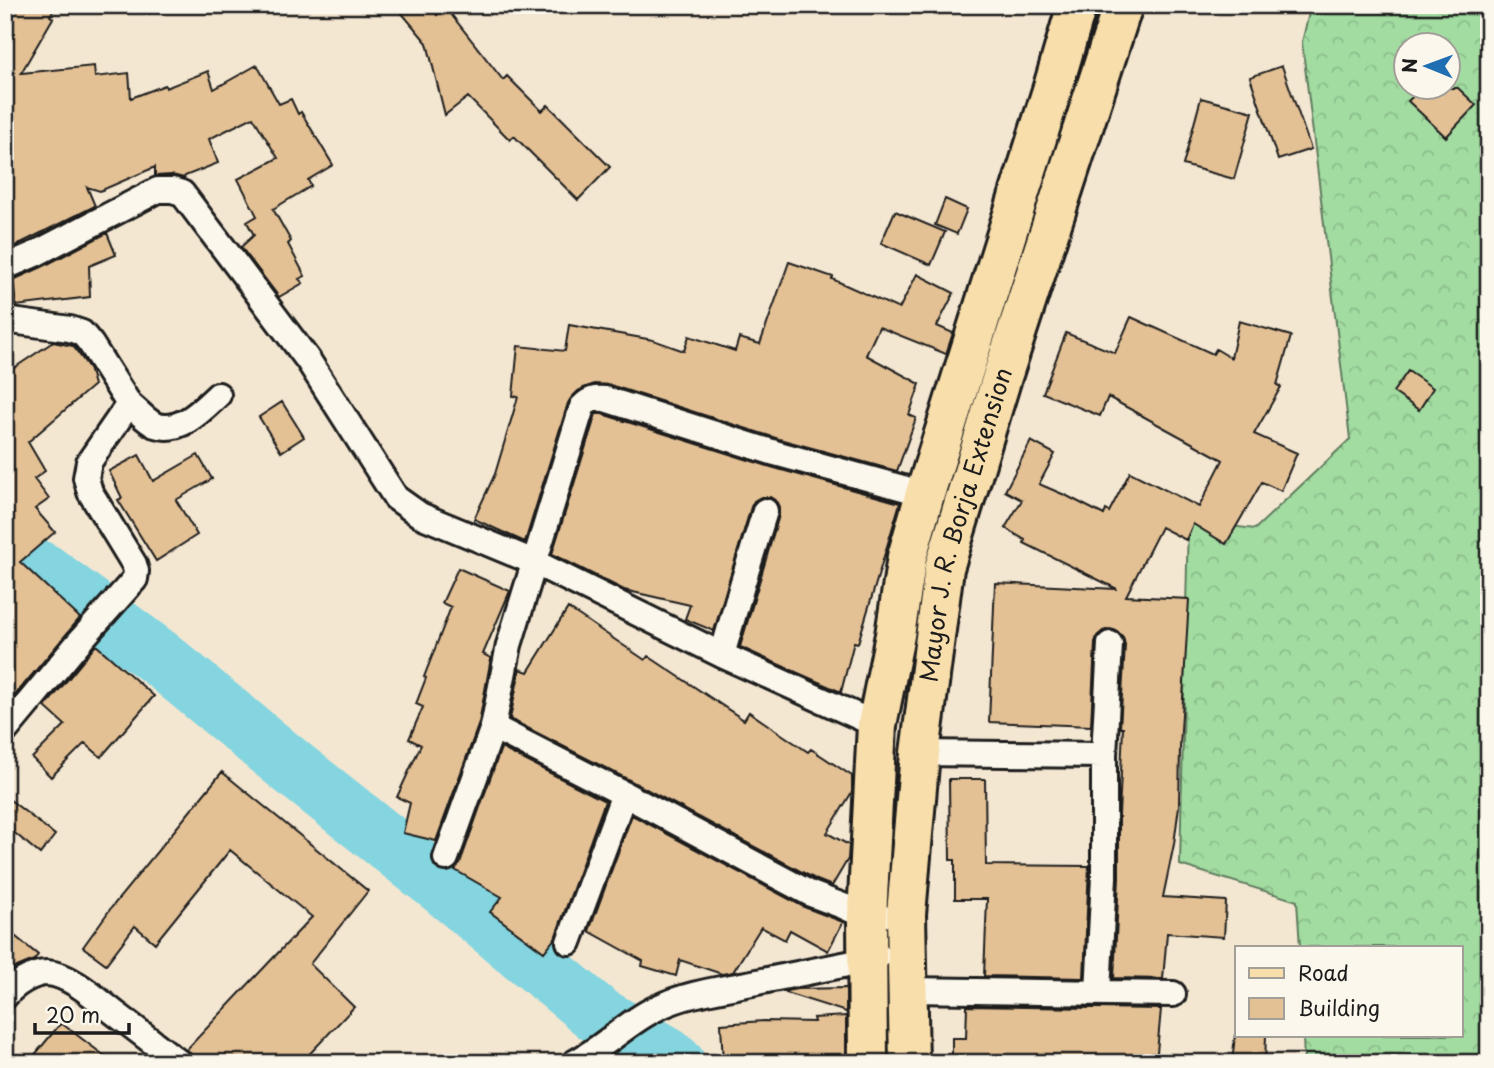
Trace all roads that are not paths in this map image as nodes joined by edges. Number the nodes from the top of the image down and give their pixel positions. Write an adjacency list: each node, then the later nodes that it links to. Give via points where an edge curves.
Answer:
1 (1077, 5): 7 (main road, Mayor J. R. Borja Extension)
2 (1123, 5): 11 (main road, Mayor J. R. Borja Extension)
3 (5, 267): 10 (street, via 158,190 182,193 308,360 396,498 419,515)
4 (5, 322): 6 (street, via 82,333)
5 (218, 395): 6 (street, via 188,421 174,426 154,425)
6 (129, 404): 16 (street, via 89,462 86,478 134,564 135,579)
7 (925, 494): 9 (main road, Mayor J. R. Borja Extension); 10 (street, via 596,398 582,407)
8 (765, 511): 13 (street)
9 (908, 557): 11 (main road); 14 (main road, Mayor J. R. Borja Extension)
10 (534, 562): 13 (street); 15 (street, via 509,645)
11 (944, 568): 17 (main road, Mayor J. R. Borja Extension)
12 (1110, 644): 18 (street)
13 (722, 655): 14 (street)
14 (877, 725): 21 (main road, Mayor J. R. Borja Extension)
15 (493, 727): 19 (street); 20 (street)
16 (5, 731)
17 (920, 752): 18 (street); 22 (main road, Mayor J. R. Borja Extension)
18 (1104, 755): 26 (street)
19 (624, 794): 21 (street, via 811,894); 23 (street)
20 (446, 858)
21 (867, 918): 22 (street); 24 (main road, Mayor J. R. Borja Extension)
22 (907, 930): 24 (street); 25 (main road, Mayor J. R. Borja Extension)
23 (569, 942)
24 (868, 960): 30 (street, via 696,994 663,1005); 31 (main road, Mayor J. R. Borja Extension)
25 (908, 990): 26 (street); 32 (main road, Mayor J. R. Borja Extension)
26 (1098, 992): 27 (street)
27 (1172, 994)
28 (5, 996): 29 (street, via 29,978 58,975 78,985)
29 (180, 1063)
30 (574, 1063)
31 (867, 1063)
32 (909, 1063)

